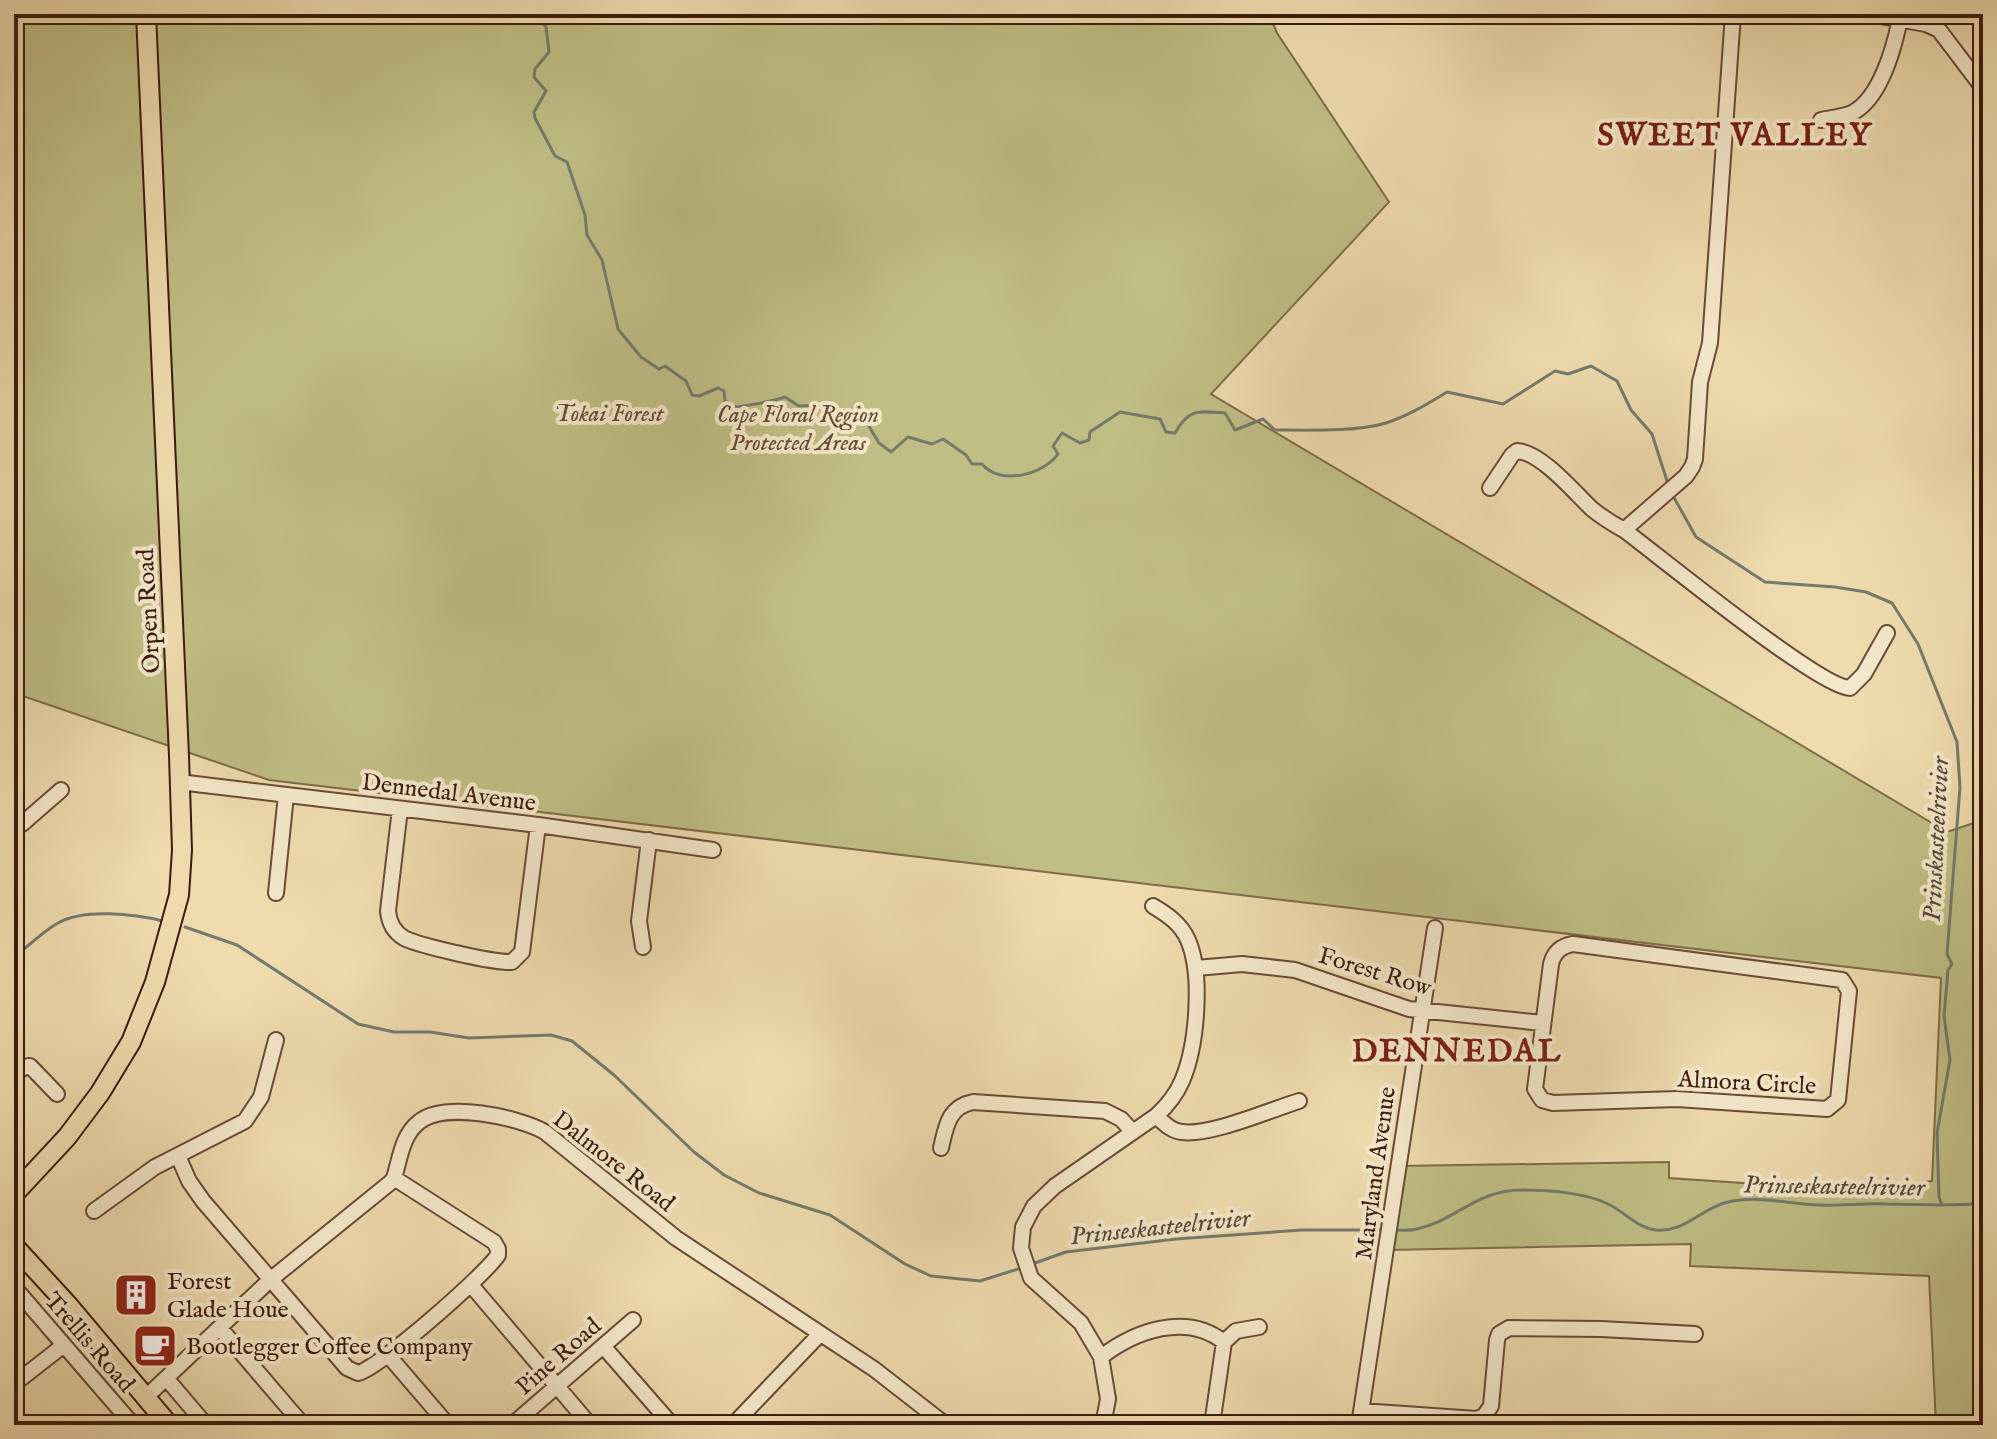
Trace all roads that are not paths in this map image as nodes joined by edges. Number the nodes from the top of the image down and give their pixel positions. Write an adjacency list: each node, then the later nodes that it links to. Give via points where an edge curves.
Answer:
1 (146, 14): 10 (main road, Orpen Road)
2 (1733, 14): 8 (street, via 1710,343 1700,382 1695,459 1686,476)
3 (1868, 14): 4 (street)
4 (1900, 19): 5 (street, via 1939,30); 6 (street, via 1893,52 1865,102 1853,112)
5 (1983, 88)
6 (1821, 120)
7 (1490, 488): 8 (street, via 1512,455 1525,451)
8 (1624, 530): 9 (street, via 1837,685 1850,688 1859,682)
9 (1887, 633)
10 (179, 782): 12 (street, Dennedal Avenue); 33 (main road, Orpen Road, via 179,895 155,982 114,1072 78,1123)
11 (61, 790): 14 (street, via 22,824)
12 (286, 795): 13 (street, Dennedal Avenue); 18 (street)
13 (400, 809): 15 (street, Dennedal Avenue); 15 (street, via 388,911 392,927 405,938 496,962 512,962 522,952)
14 (14, 824)
15 (538, 825): 16 (street, Dennedal Avenue)
16 (649, 840): 17 (street, Dennedal Avenue); 21 (street, via 639,921)
17 (713, 850)
18 (276, 893)
19 (1153, 906): 22 (street, via 1180,926)
20 (1435, 928): 23 (street, Maryland Avenue)
21 (643, 947)
22 (1196, 968): 23 (street, Forest Row, via 1242,964 1295,970); 29 (street, via 1188,1064 1176,1093)
23 (1421, 1011): 24 (street, Forest Row); 58 (street, Maryland Avenue)
24 (1542, 1023): 24 (street, Almora Circle, via 1553,957 1573,944 1838,978 1849,991 1841,1094 1827,1109 1677,1099 1546,1102 1535,1089)
25 (276, 1040): 32 (street, via 261,1097 250,1116)
26 (14, 1075): 27 (street, via 30,1066)
27 (57, 1094)
28 (1299, 1101): 29 (street, via 1184,1133)
29 (1156, 1116): 30 (street)
30 (1133, 1132): 31 (street, via 1105,1111 973,1102 953,1112); 53 (street, via 1043,1197 1027,1216 1021,1237 1031,1278 1081,1323)
31 (941, 1148)
32 (178, 1156): 37 (street); 41 (street, via 203,1201)
33 (37, 1166): 35 (main road, Orpen Road); 36 (main road, Orpen Road)
34 (394, 1178): 41 (street); 42 (street, via 497,1246 498,1255); 48 (street, Dalmore Road, via 406,1139 425,1119 472,1113 526,1122 676,1238)
35 (14, 1182)
36 (14, 1194)
37 (94, 1211)
38 (14, 1234): 40 (main road)
39 (14, 1246): 40 (main road)
40 (39, 1272): 57 (main road)
41 (270, 1280): 46 (street); 52 (street, via 352,1372 363,1373)
42 (471, 1285): 52 (street); 56 (street)
43 (14, 1287): 50 (street, Trellis Road)
44 (633, 1320): 51 (street, Pine Road)
45 (1259, 1327): 49 (street, via 1236,1331)
46 (220, 1328): 54 (street); 62 (street)
47 (1695, 1334): 58 (street, via 1509,1328 1497,1340 1491,1406 1484,1416)
48 (819, 1335): 67 (street); 68 (street, Dalmore Road, via 874,1369)
49 (1224, 1342): 53 (street, via 1206,1331 1164,1327 1121,1342); 70 (street)
50 (64, 1345): 55 (street); 59 (street, Trellis Road)
51 (603, 1346): 56 (street, Pine Road); 66 (street)
52 (388, 1355): 63 (street)
53 (1101, 1357): 69 (street, via 1108,1399)
54 (166, 1378): 57 (street); 61 (street)
55 (14, 1384)
56 (557, 1387): 64 (street, Pine Road); 65 (street)
57 (146, 1397): 60 (main road)
58 (1360, 1418)
59 (133, 1425)
60 (169, 1425)
61 (206, 1425)
62 (302, 1425)
63 (448, 1425)
64 (512, 1425)
65 (590, 1425)
66 (672, 1425)
67 (733, 1425)
68 (946, 1425)
69 (1103, 1425)
70 (1212, 1425)

